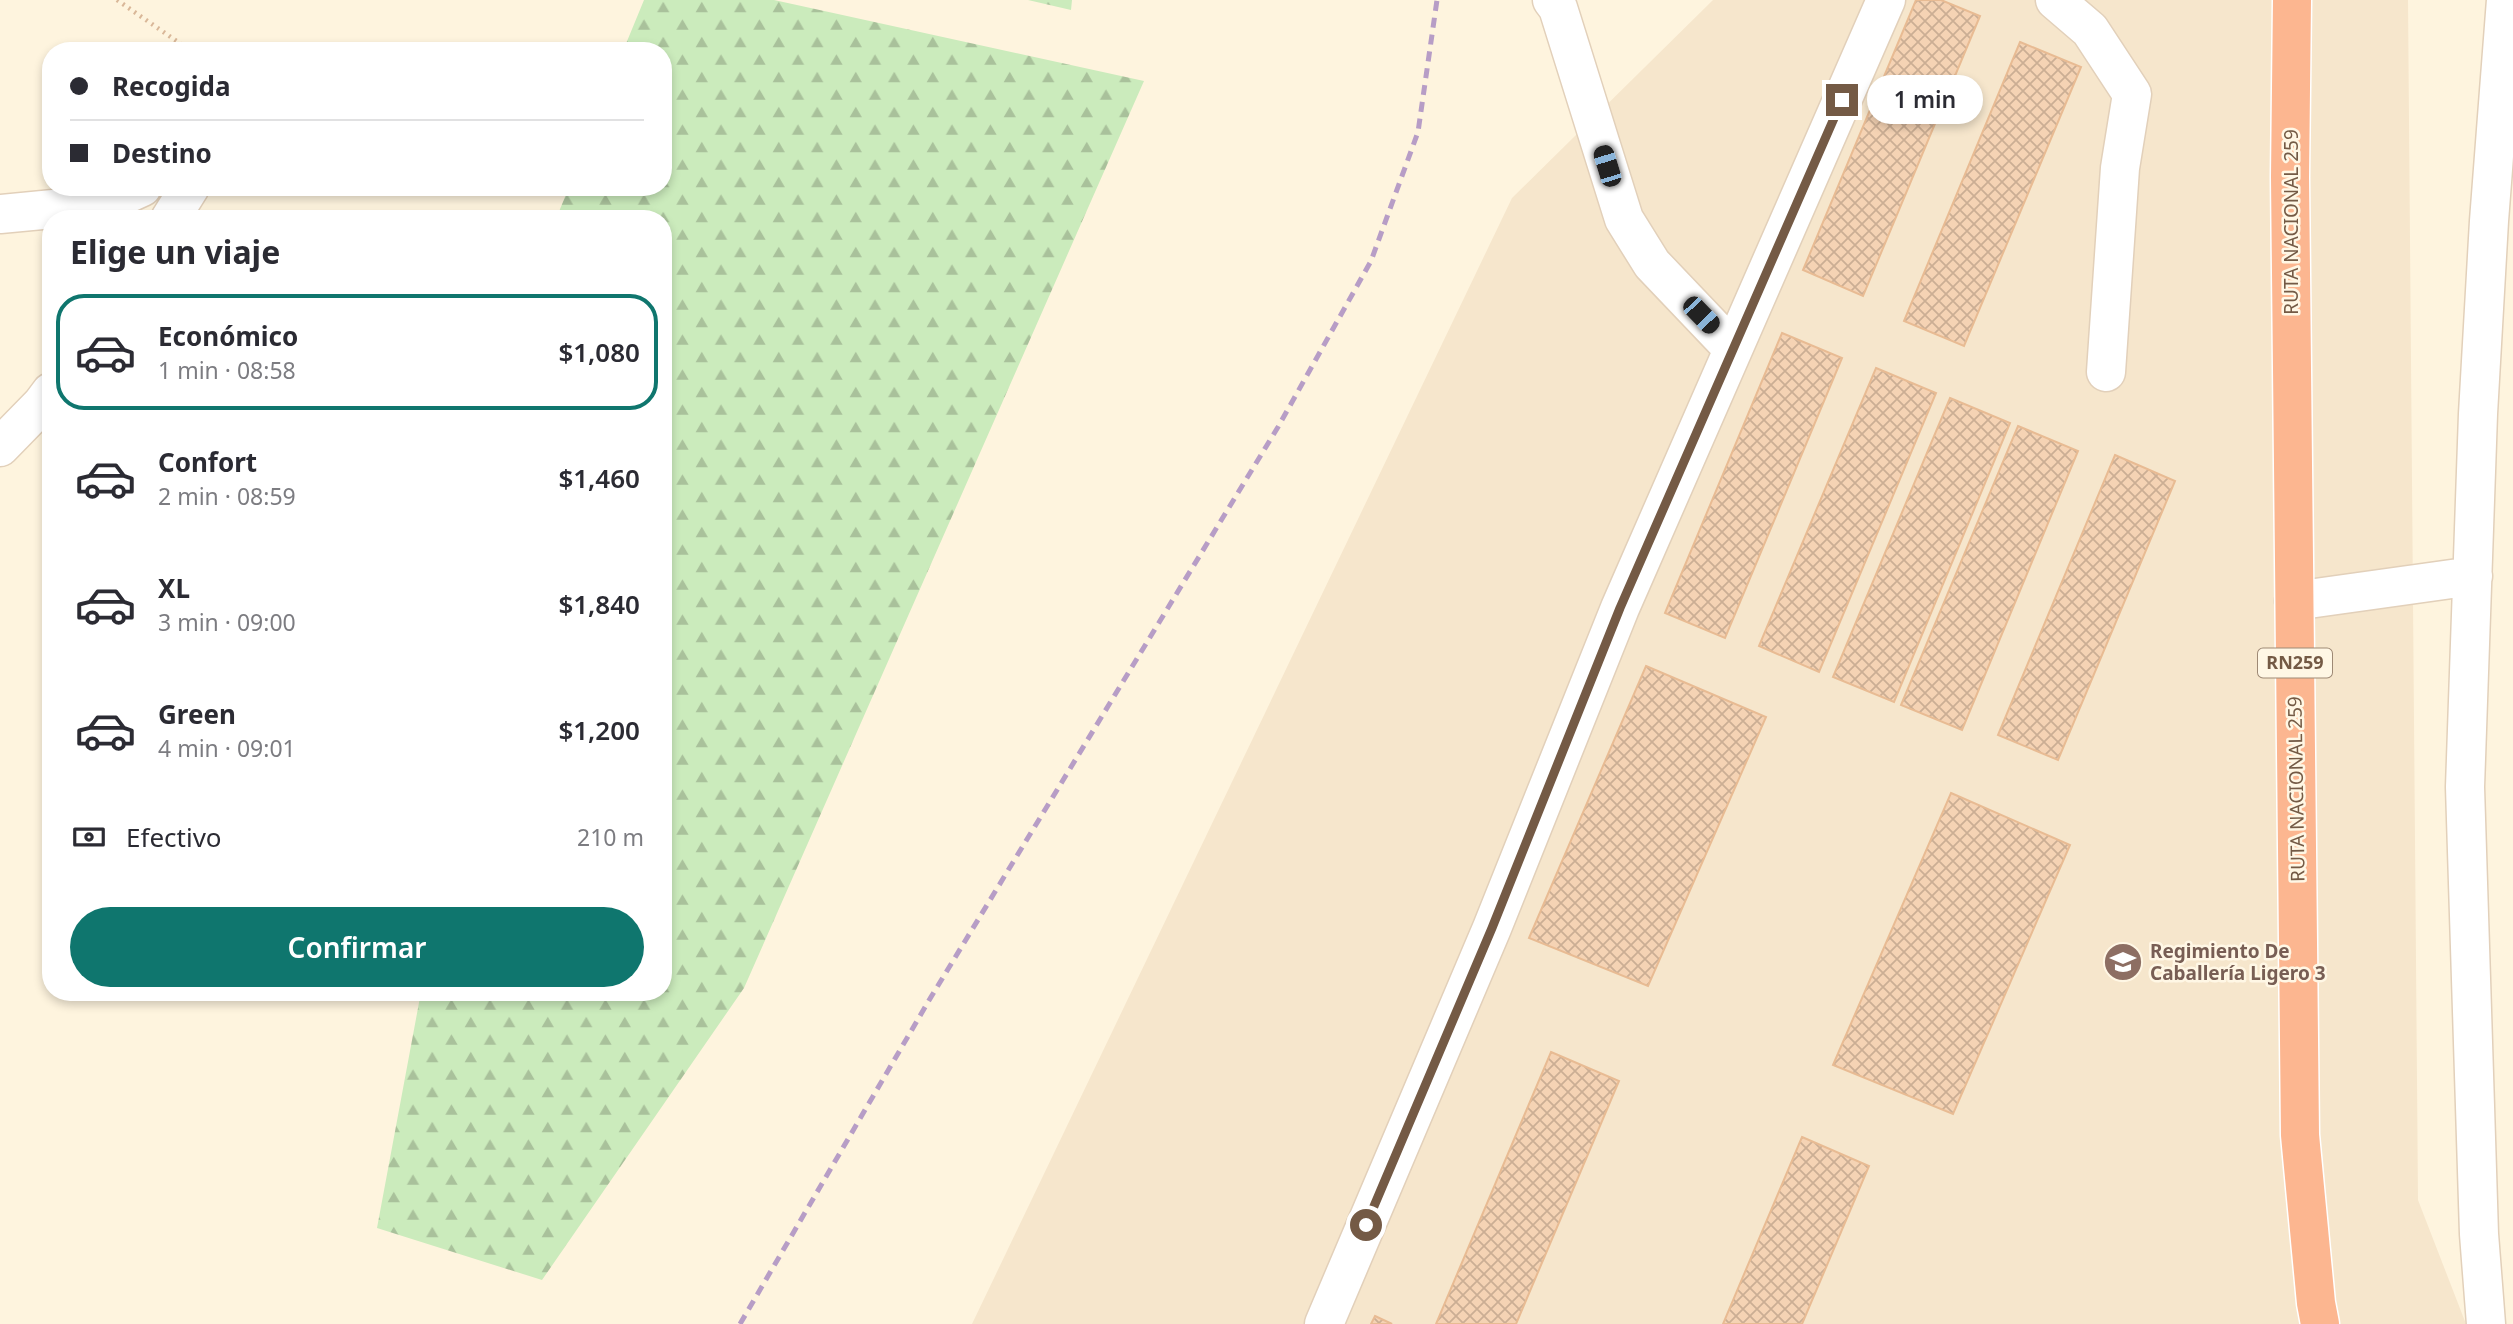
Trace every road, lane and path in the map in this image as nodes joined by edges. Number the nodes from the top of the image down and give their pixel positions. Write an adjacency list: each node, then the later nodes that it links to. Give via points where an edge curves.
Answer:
1 (117, 0): 7 (path)
2 (1552, 0): 12 (lane, via 1623,219 1652,264)
3 (1886, 0): 12 (lane)
4 (2055, 0): 13 (lane, via 2090,30 2132,94 2120,168)
5 (2292, 0): 17 (highway, RUTA NACIONAL 259 / RN259)
6 (2506, 0): 16 (lane, via 2489,221)
7 (178, 42)
8 (122, 196): 9 (lane, via 105,204)
9 (42, 210)
10 (42, 210): 11 (lane)
11 (0, 214)
12 (1733, 349): 18 (lane, via 1620,608 1492,928)
13 (2106, 372)
14 (42, 404): 15 (lane)
15 (0, 447)
16 (2473, 576): 17 (lane); 20 (lane, via 2466,787 2479,1234)
17 (2294, 601): 19 (highway, RUTA NACIONAL 259 / RN259, via 2300,1135)
18 (1324, 1324)
19 (2320, 1324)
20 (2486, 1324)

